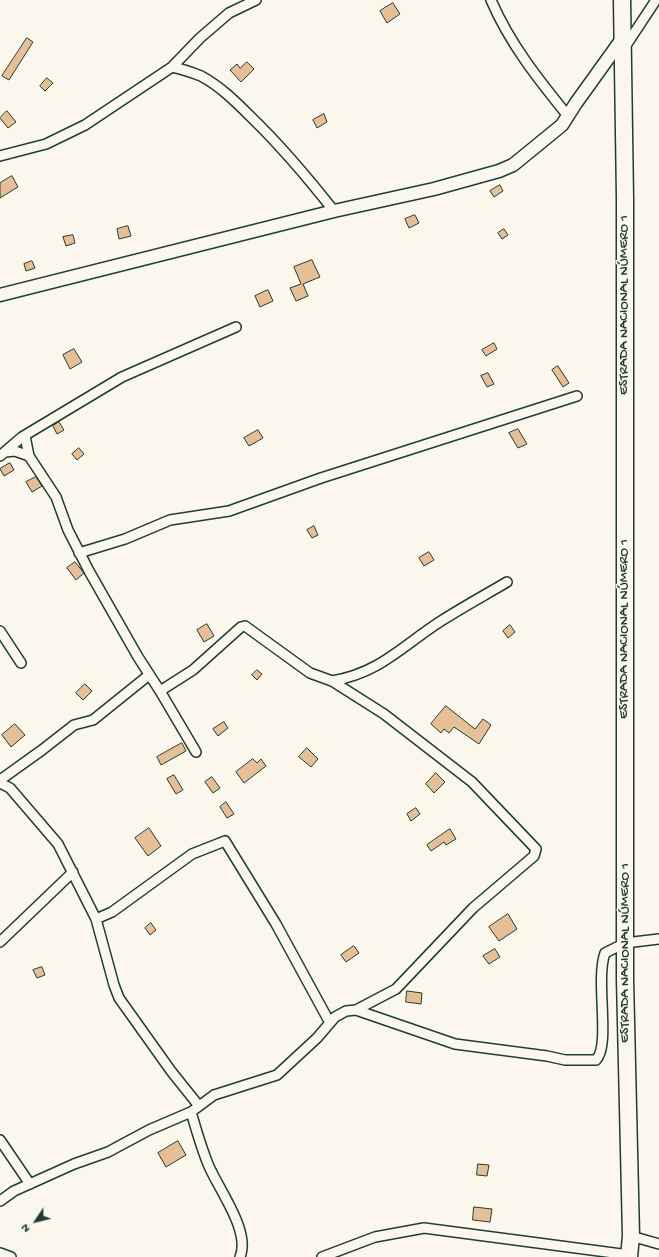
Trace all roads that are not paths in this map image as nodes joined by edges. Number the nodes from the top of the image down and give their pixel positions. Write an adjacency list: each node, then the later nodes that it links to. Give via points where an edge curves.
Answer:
1 (256, 0): 6 (street, via 229,13)
2 (491, 0): 7 (street, via 505,30 524,60)
3 (622, 0): 5 (highway, ESTRADA NACIONAL NÚMERO 1)
4 (656, 0): 5 (street)
5 (622, 45): 7 (street); 29 (highway, ESTRADA NACIONAL NÚMERO 1, via 625,198)
6 (172, 67): 8 (street, via 66,136); 9 (street, via 202,77 238,104 282,147)
7 (568, 116): 9 (street, via 562,125 526,156 499,171 434,189)
8 (0, 156)
9 (334, 211): 10 (street)
10 (0, 295)
11 (236, 327): 13 (street, via 122,378)
12 (576, 396): 16 (street, via 320,478 234,509 170,520)
13 (24, 436): 14 (street); 15 (street)
14 (2, 454): 15 (street, via 15,451)
15 (29, 456): 16 (street, via 56,496)
16 (79, 553): 20 (street)
17 (507, 582): 21 (street, via 440,622 373,669)
18 (0, 631): 19 (street)
19 (21, 663)
20 (148, 675): 22 (street); 24 (street, via 93,720 74,725)
21 (332, 681): 22 (street, via 310,673 245,626 194,670); 30 (street, via 384,714 472,782 536,850 534,856 473,908 396,988)
22 (160, 691): 23 (street)
23 (196, 752)
24 (0, 781): 25 (street, via 10,788 58,844)
25 (73, 872): 26 (street); 28 (street)
26 (96, 919): 31 (street, via 112,912 192,854 225,841 276,924); 32 (street, via 98,933 120,998)
27 (659, 939): 29 (street)
28 (0, 942)
29 (625, 943): 30 (street, via 605,953 603,960 600,994 604,1035 600,1056 596,1060 565,1060 456,1044); 37 (highway, ESTRADA NACIONAL NÚMERO 1)
30 (356, 1010): 31 (street, via 340,1013)
31 (330, 1023): 32 (street, via 277,1075 214,1095)
32 (199, 1106): 33 (street)
33 (191, 1112): 35 (street, via 149,1130 108,1152); 39 (street, via 208,1165 240,1232)
34 (0, 1140): 35 (street)
35 (30, 1184): 36 (street, via 14,1191)
36 (0, 1202)
37 (630, 1236): 38 (street); 41 (highway, ESTRADA NACIONAL NÚMERO 1)
38 (659, 1244)
39 (243, 1248): 43 (street); 44 (street)
40 (0, 1253): 42 (street)
41 (629, 1256): 45 (street, via 424,1228 375,1237)
42 (11, 1257)
43 (240, 1257)
44 (249, 1257)
45 (322, 1257)

